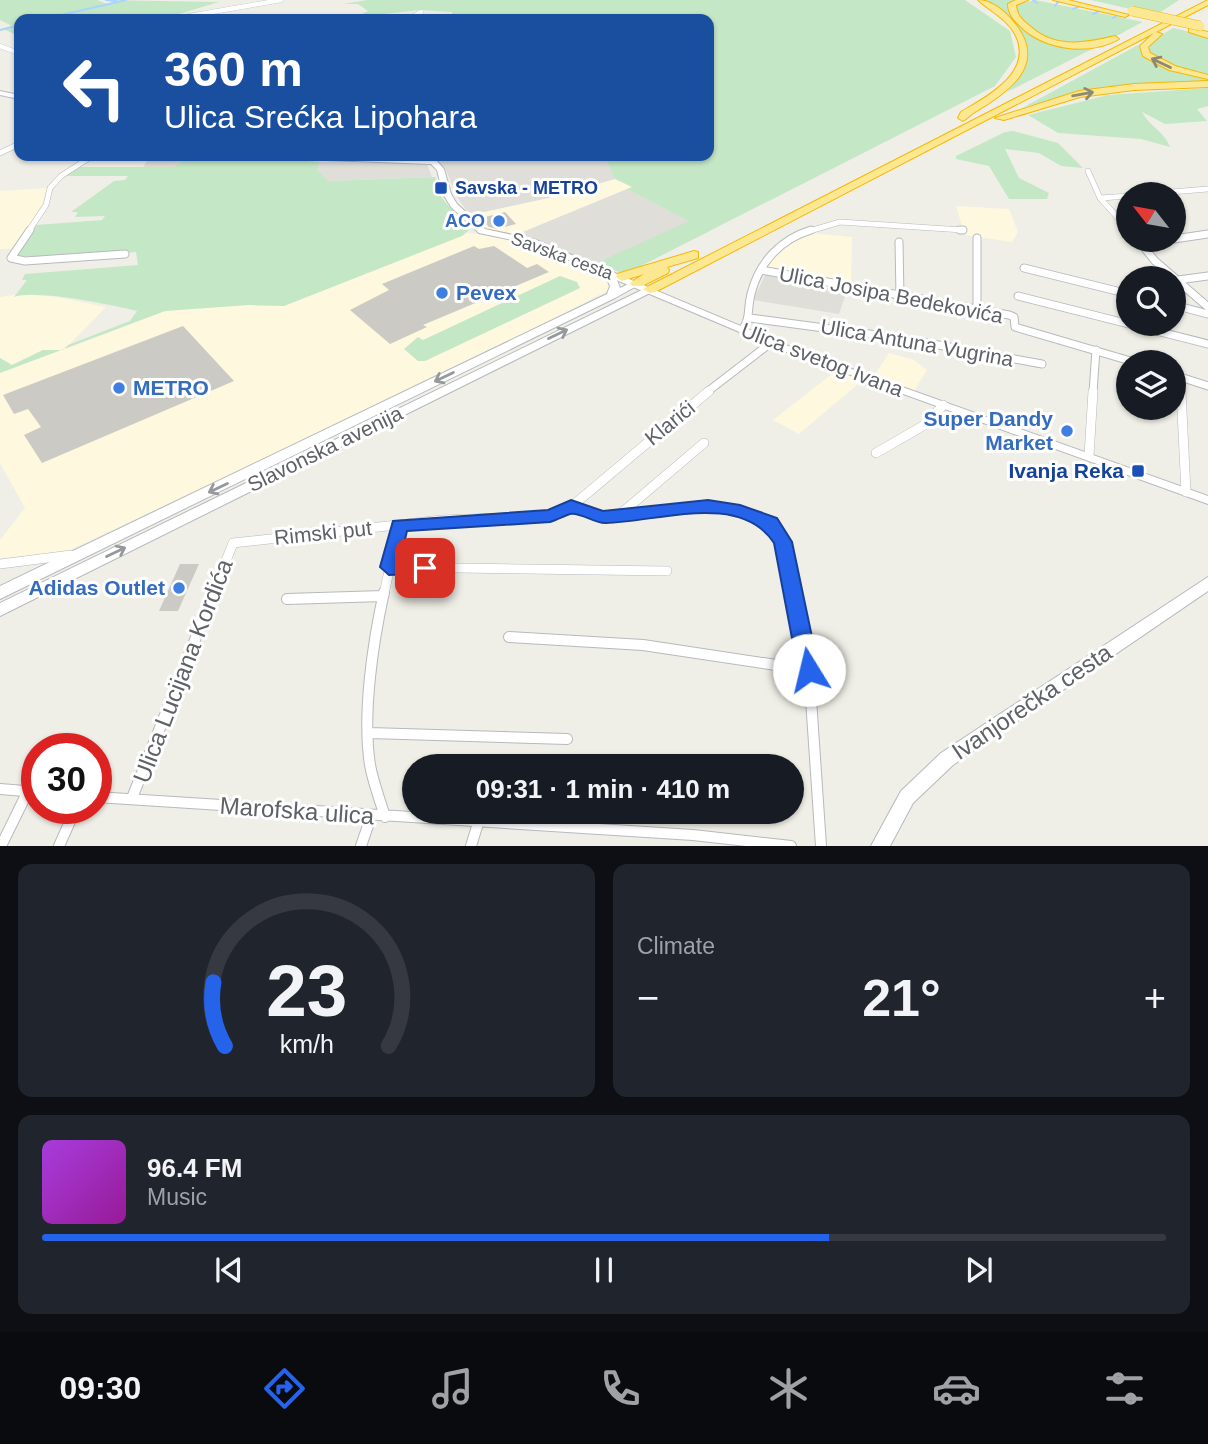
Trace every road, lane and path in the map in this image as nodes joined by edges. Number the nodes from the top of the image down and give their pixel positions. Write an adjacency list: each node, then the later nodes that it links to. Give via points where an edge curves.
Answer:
1 (281, 0): 13 (street)
2 (982, 0): 21 (highway, via 1013,26 1024,59 1009,86)
3 (1024, 0): 18 (highway, via 1012,4 1012,12 1046,41 1090,46)
4 (1047, 0): 8 (highway)
5 (1057, 0): 8 (highway)
6 (1070, 0): 12 (highway)
7 (1195, 0): 15 (highway)
8 (1083, 2): 12 (highway)
9 (1177, 6): 15 (highway)
10 (1208, 6): 17 (highway); 30 (highway)
11 (421, 12): 14 (street)
12 (1127, 12): 16 (highway)
13 (200, 14)
14 (418, 14)
15 (1163, 17): 18 (highway)
16 (1203, 30)
17 (1160, 32): 19 (highway, one-way to 17, via 1172,68 1146,54 1144,46); 22 (highway)
18 (1121, 38): 21 (highway)
19 (1208, 77)
20 (1208, 84): 22 (highway, one-way to 20, via 1079,94)
21 (963, 118): 39 (highway)
22 (994, 119): 30 (highway, via 860,188)
23 (84, 161): 38 (street, via 50,188 46,205 11,258)
24 (406, 161): 43 (street, Savska cesta, via 433,162 454,205 482,231 524,238)
25 (1088, 171): 29 (street)
26 (1208, 189): 27 (street)
27 (1186, 191)
28 (1116, 197): 29 (street)
29 (1100, 198): 31 (street)
30 (797, 213): 48 (highway)
31 (1116, 216)
32 (963, 230): 42 (street, via 833,223 777,246)
33 (1208, 234): 34 (street)
34 (1186, 237)
35 (977, 238): 56 (street)
36 (899, 242): 52 (street)
37 (1148, 252): 40 (street)
38 (125, 254)
39 (694, 255): 43 (highway); 46 (highway)
40 (1161, 266)
41 (1024, 268): 49 (street)
42 (761, 271): 52 (street, Ulica Josipa Bedekovića); 58 (street, via 751,294)
43 (616, 275): 46 (street, Savska cesta); 50 (main road)
44 (1208, 276): 45 (street)
45 (1186, 279)
46 (637, 283): 48 (street, Ulica svetog Ivana); 50 (main road, Slavonska avenija)
47 (1186, 286): 53 (street)
48 (650, 289): 60 (street, Ulica svetog Ivana); 88 (main road, Slavonska avenija, one-way to 48)
49 (1116, 291)
50 (611, 296): 80 (main road, Slavonska avenija, one-way to 80)
51 (1018, 296): 59 (street)
52 (900, 297): 56 (street, Ulica Josipa Bedekovića)
53 (1205, 300): 54 (street)
54 (1208, 307)
55 (1186, 309): 57 (street)
56 (977, 310): 64 (street, Ulica Josipa Bedekovića, via 1009,315 1014,317 1015,327)
57 (1208, 314)
58 (750, 318): 60 (street); 66 (street, Ulica Antuna Vugrina, via 906,339)
59 (1116, 321)
60 (742, 330): 62 (street, Ulica svetog Ivana)
61 (1176, 336): 63 (street)
62 (772, 342): 69 (street, Ulica svetog Ivana); 76 (street, Klarići)
63 (1208, 344)
64 (1096, 350): 65 (street, Ulica Josipa Bedekovića); 73 (street)
65 (1116, 356)
66 (1042, 365)
67 (1186, 379): 68 (street)
68 (1208, 386)
69 (943, 405): 72 (street, via 928,423); 73 (street, Ulica svetog Ivana)
70 (1180, 420): 74 (street)
71 (704, 443): 77 (street)
72 (876, 453)
73 (1090, 456): 74 (street, Ulica svetog Ivana)
74 (1186, 492): 75 (street, Ulica svetog Ivana)
75 (1208, 500)
76 (571, 507): 77 (street, via 592,516); 78 (street, Rimski put, via 550,516)
77 (618, 516): 90 (street, via 708,506 740,511 771,523 783,542)
78 (399, 525): 79 (street, Rimski put); 82 (street)
79 (233, 543): 96 (street, Ulica Lucijana Kordića)
80 (85, 552): 81 (street); 85 (main road, Slavonska avenija)
81 (0, 564)
82 (389, 567): 83 (street); 86 (street)
83 (667, 571)
84 (1208, 583): 110 (main road, Ivanjorečka cesta, via 947,759 907,797)
85 (0, 593)
86 (383, 596): 87 (street); 91 (street, via 372,662)
87 (287, 598)
88 (0, 610)
89 (509, 637): 90 (street, via 643,645)
90 (809, 670): 109 (street)
91 (370, 733): 92 (street); 99 (street, via 370,764)
92 (567, 739)
93 (0, 789): 94 (street)
94 (21, 791)
95 (112, 797): 96 (street, Marofska ulica)
96 (132, 798): 98 (street, Marofska ulica)
97 (21, 811): 104 (street)
98 (371, 817): 99 (street, Marofska ulica); 106 (street)
99 (385, 817): 100 (street, Marofska ulica)
100 (402, 818)
101 (69, 824): 105 (street)
102 (477, 824): 107 (street)
103 (535, 824): 108 (street, Marofska ulica)
104 (1, 845)
105 (59, 845)
106 (361, 845)
107 (471, 845)
108 (791, 845)
109 (821, 845)
110 (880, 845)

